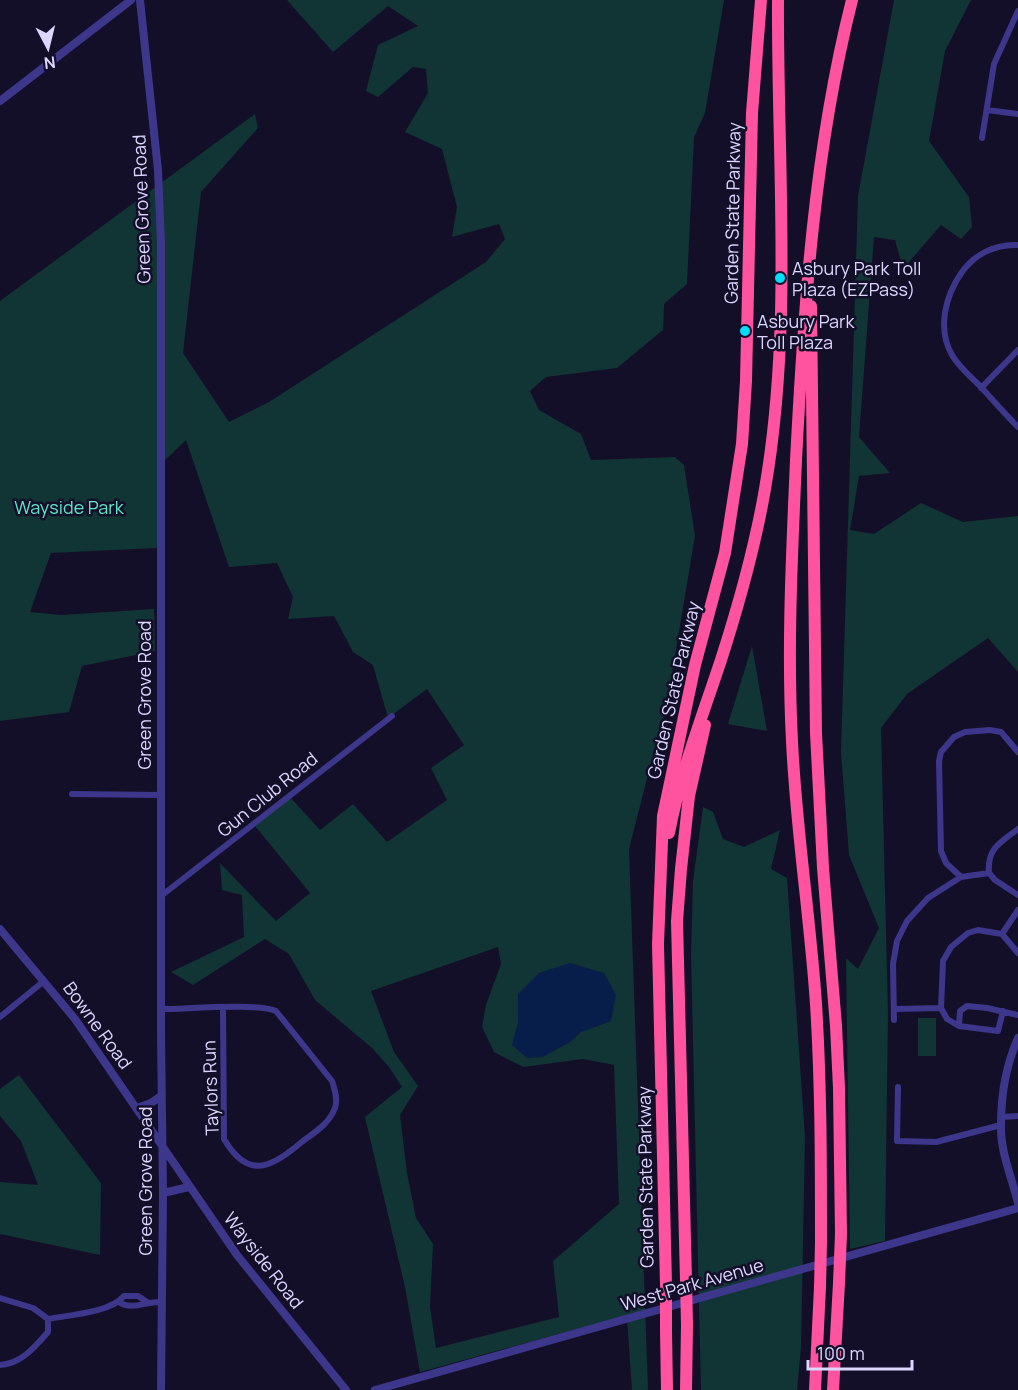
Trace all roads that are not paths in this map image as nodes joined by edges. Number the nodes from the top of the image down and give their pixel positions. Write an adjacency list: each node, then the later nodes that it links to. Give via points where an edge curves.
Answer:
1 (131, 0): 7 (street)
2 (140, 0): 20 (street, Green Grove Road, via 160,209)
3 (761, 0): 22 (highway, Garden State Parkway, via 752,113 742,444 725,554 695,665 663,816)
4 (778, 0): 16 (highway, via 781,214 777,395 759,519)
5 (852, 0): 12 (highway, via 826,127)
6 (1017, 15): 8 (street, via 994,64)
7 (0, 101)
8 (987, 110): 9 (street); 10 (street)
9 (1018, 114)
10 (982, 138)
11 (1018, 245): 14 (street, via 996,248 974,258 959,276 947,304 944,325 948,345)
12 (809, 278): 61 (highway, bridge, via 802,327 789,656 795,791 816,1015 821,1146); 62 (highway, bridge, via 816,733 836,1026 841,1234)
13 (1018, 350): 14 (street)
14 (981, 388): 15 (street)
15 (1018, 428)
16 (721, 660): 22 (highway, via 696,730); 60 (highway, Garden State Parkway, bridge, via 689,796 677,921)
17 (392, 716): 26 (street, Gun Club Road)
18 (1018, 752): 24 (street, via 995,730 960,733 941,752 941,851 946,863)
19 (72, 794): 20 (street)
20 (161, 795): 26 (street, Green Grove Road)
21 (1018, 829): 23 (street, via 990,855)
22 (662, 870): 59 (highway, Garden State Parkway, bridge, via 658,944)
23 (989, 873): 24 (street); 25 (street)
24 (961, 877): 35 (street, via 917,908 900,934 893,964)
25 (1018, 895)
26 (161, 896): 34 (street, Green Grove Road)
27 (1018, 910): 29 (street)
28 (0, 928): 31 (street, Bowne Road)
29 (1002, 934): 30 (street); 33 (street, via 973,931 948,949 943,961)
30 (1018, 953)
31 (45, 981): 38 (street); 44 (street, Bowne Road)
32 (223, 1008): 32 (street, Taylors Run, via 224,1139 241,1160 250,1165 269,1164 327,1123 336,1106 335,1090 276,1011); 34 (street, Taylors Run)
33 (941, 1008): 35 (street); 40 (street, via 947,1019)
34 (161, 1009): 43 (street, Green Grove Road)
35 (894, 1009): 39 (street)
36 (1003, 1011): 37 (street); 40 (street, via 998,1031); 40 (street, via 963,1007)
37 (1018, 1015)
38 (0, 1017)
39 (894, 1020)
40 (959, 1026)
41 (1018, 1038): 46 (street, via 1006,1074)
42 (898, 1087): 46 (street, via 897,1141 936,1142)
43 (161, 1096): 44 (street); 47 (street, Green Grove Road)
44 (137, 1108): 47 (street, Bowne Road)
45 (1018, 1116): 46 (street)
46 (1001, 1121): 50 (street, via 1005,1156)
47 (162, 1146): 48 (street, Wayside Road); 49 (street, Green Grove Road)
48 (189, 1187): 49 (street); 57 (street, Wayside Road, via 237,1255)
49 (163, 1193): 53 (street, Green Grove Road)
50 (1018, 1203)
51 (1018, 1208): 58 (street, West Park Avenue)
52 (0, 1298): 54 (street, via 33,1308)
53 (161, 1302): 54 (street, via 124,1296 105,1308); 56 (street, Green Grove Road)
54 (48, 1319): 55 (street, via 48,1332 36,1346 18,1361)
55 (0, 1365)
56 (160, 1390)
57 (346, 1390)
58 (375, 1390)
59 (667, 1390)
60 (686, 1390)
61 (815, 1390)
62 (833, 1390)

